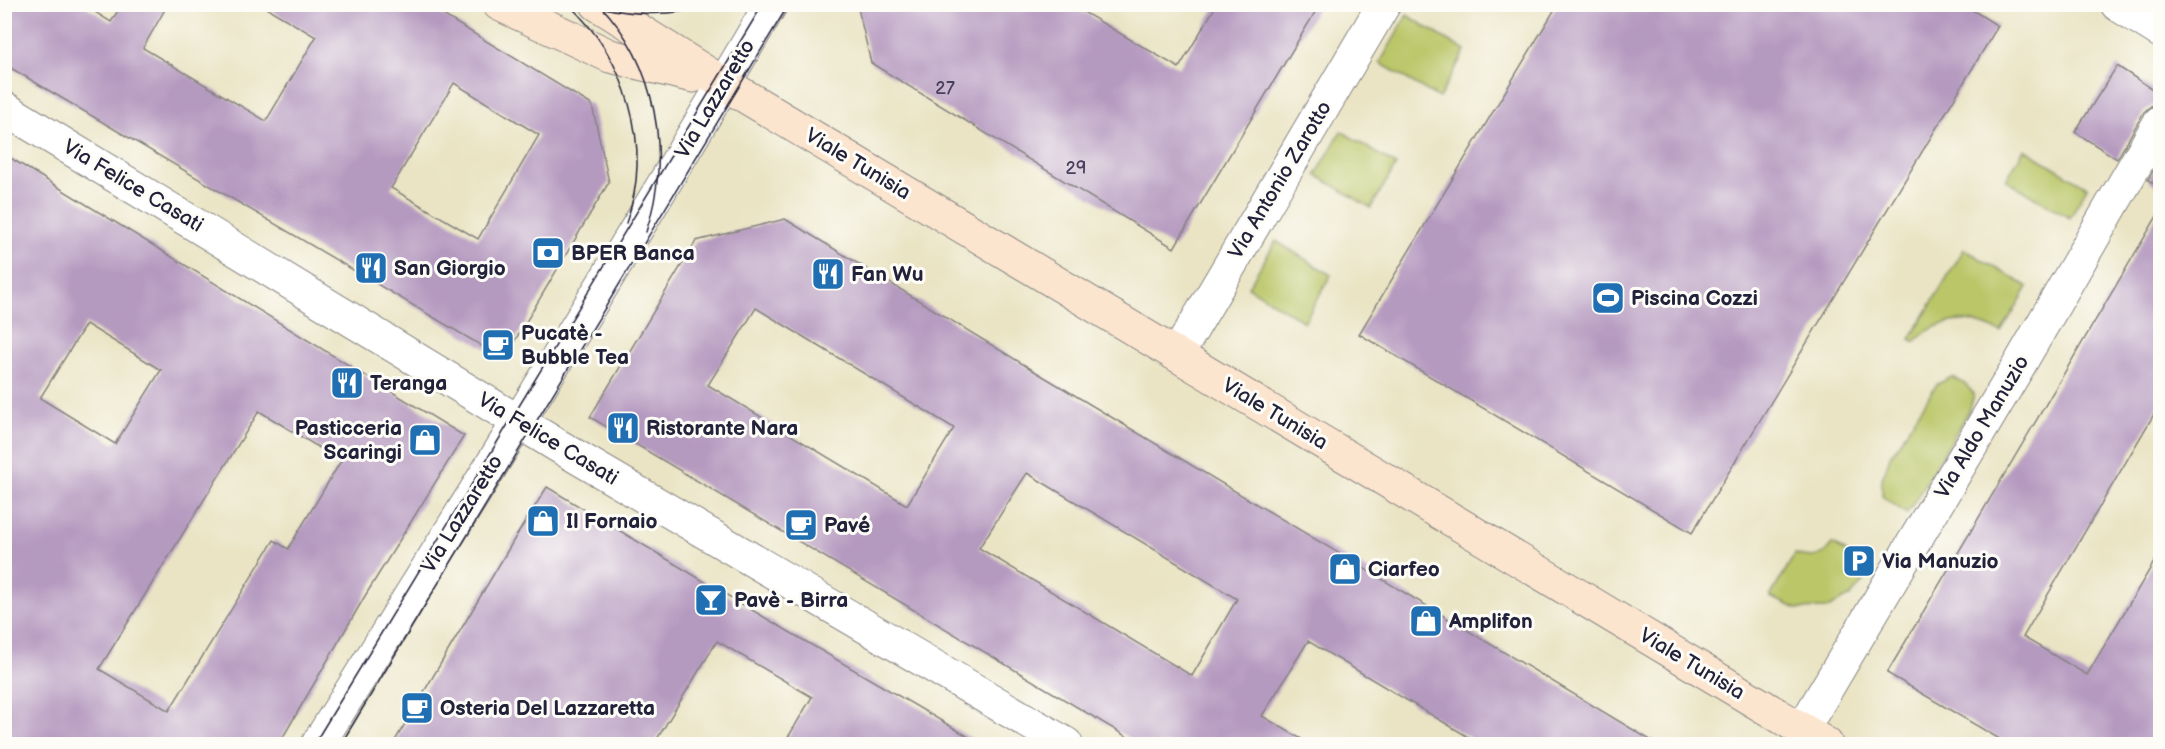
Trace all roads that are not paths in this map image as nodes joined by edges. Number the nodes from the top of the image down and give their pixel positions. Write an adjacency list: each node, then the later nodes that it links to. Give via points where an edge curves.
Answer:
1 (499, 4): 7 (street, Viale Tunisia, via 610,56)
2 (597, 4): 7 (street, Viale Tunisia)
3 (771, 4): 7 (street, Via Lazzaretto)
4 (1384, 4): 10 (street, Via Antonio Zarotto)
5 (2121, 6): 6 (street)
6 (2160, 32)
7 (724, 84): 10 (street, Viale Tunisia); 11 (street, Via Lazzaretto)
8 (4, 108): 11 (street, Via Felice Casati)
9 (2160, 122): 12 (street, Via Aldo Manuzio, via 2009,382)
10 (1177, 355): 12 (street, Viale Tunisia)
11 (519, 423): 13 (street, Via Lazzaretto); 14 (street, Via Felice Casati)
12 (1814, 737)
13 (318, 744)
14 (1066, 744)

